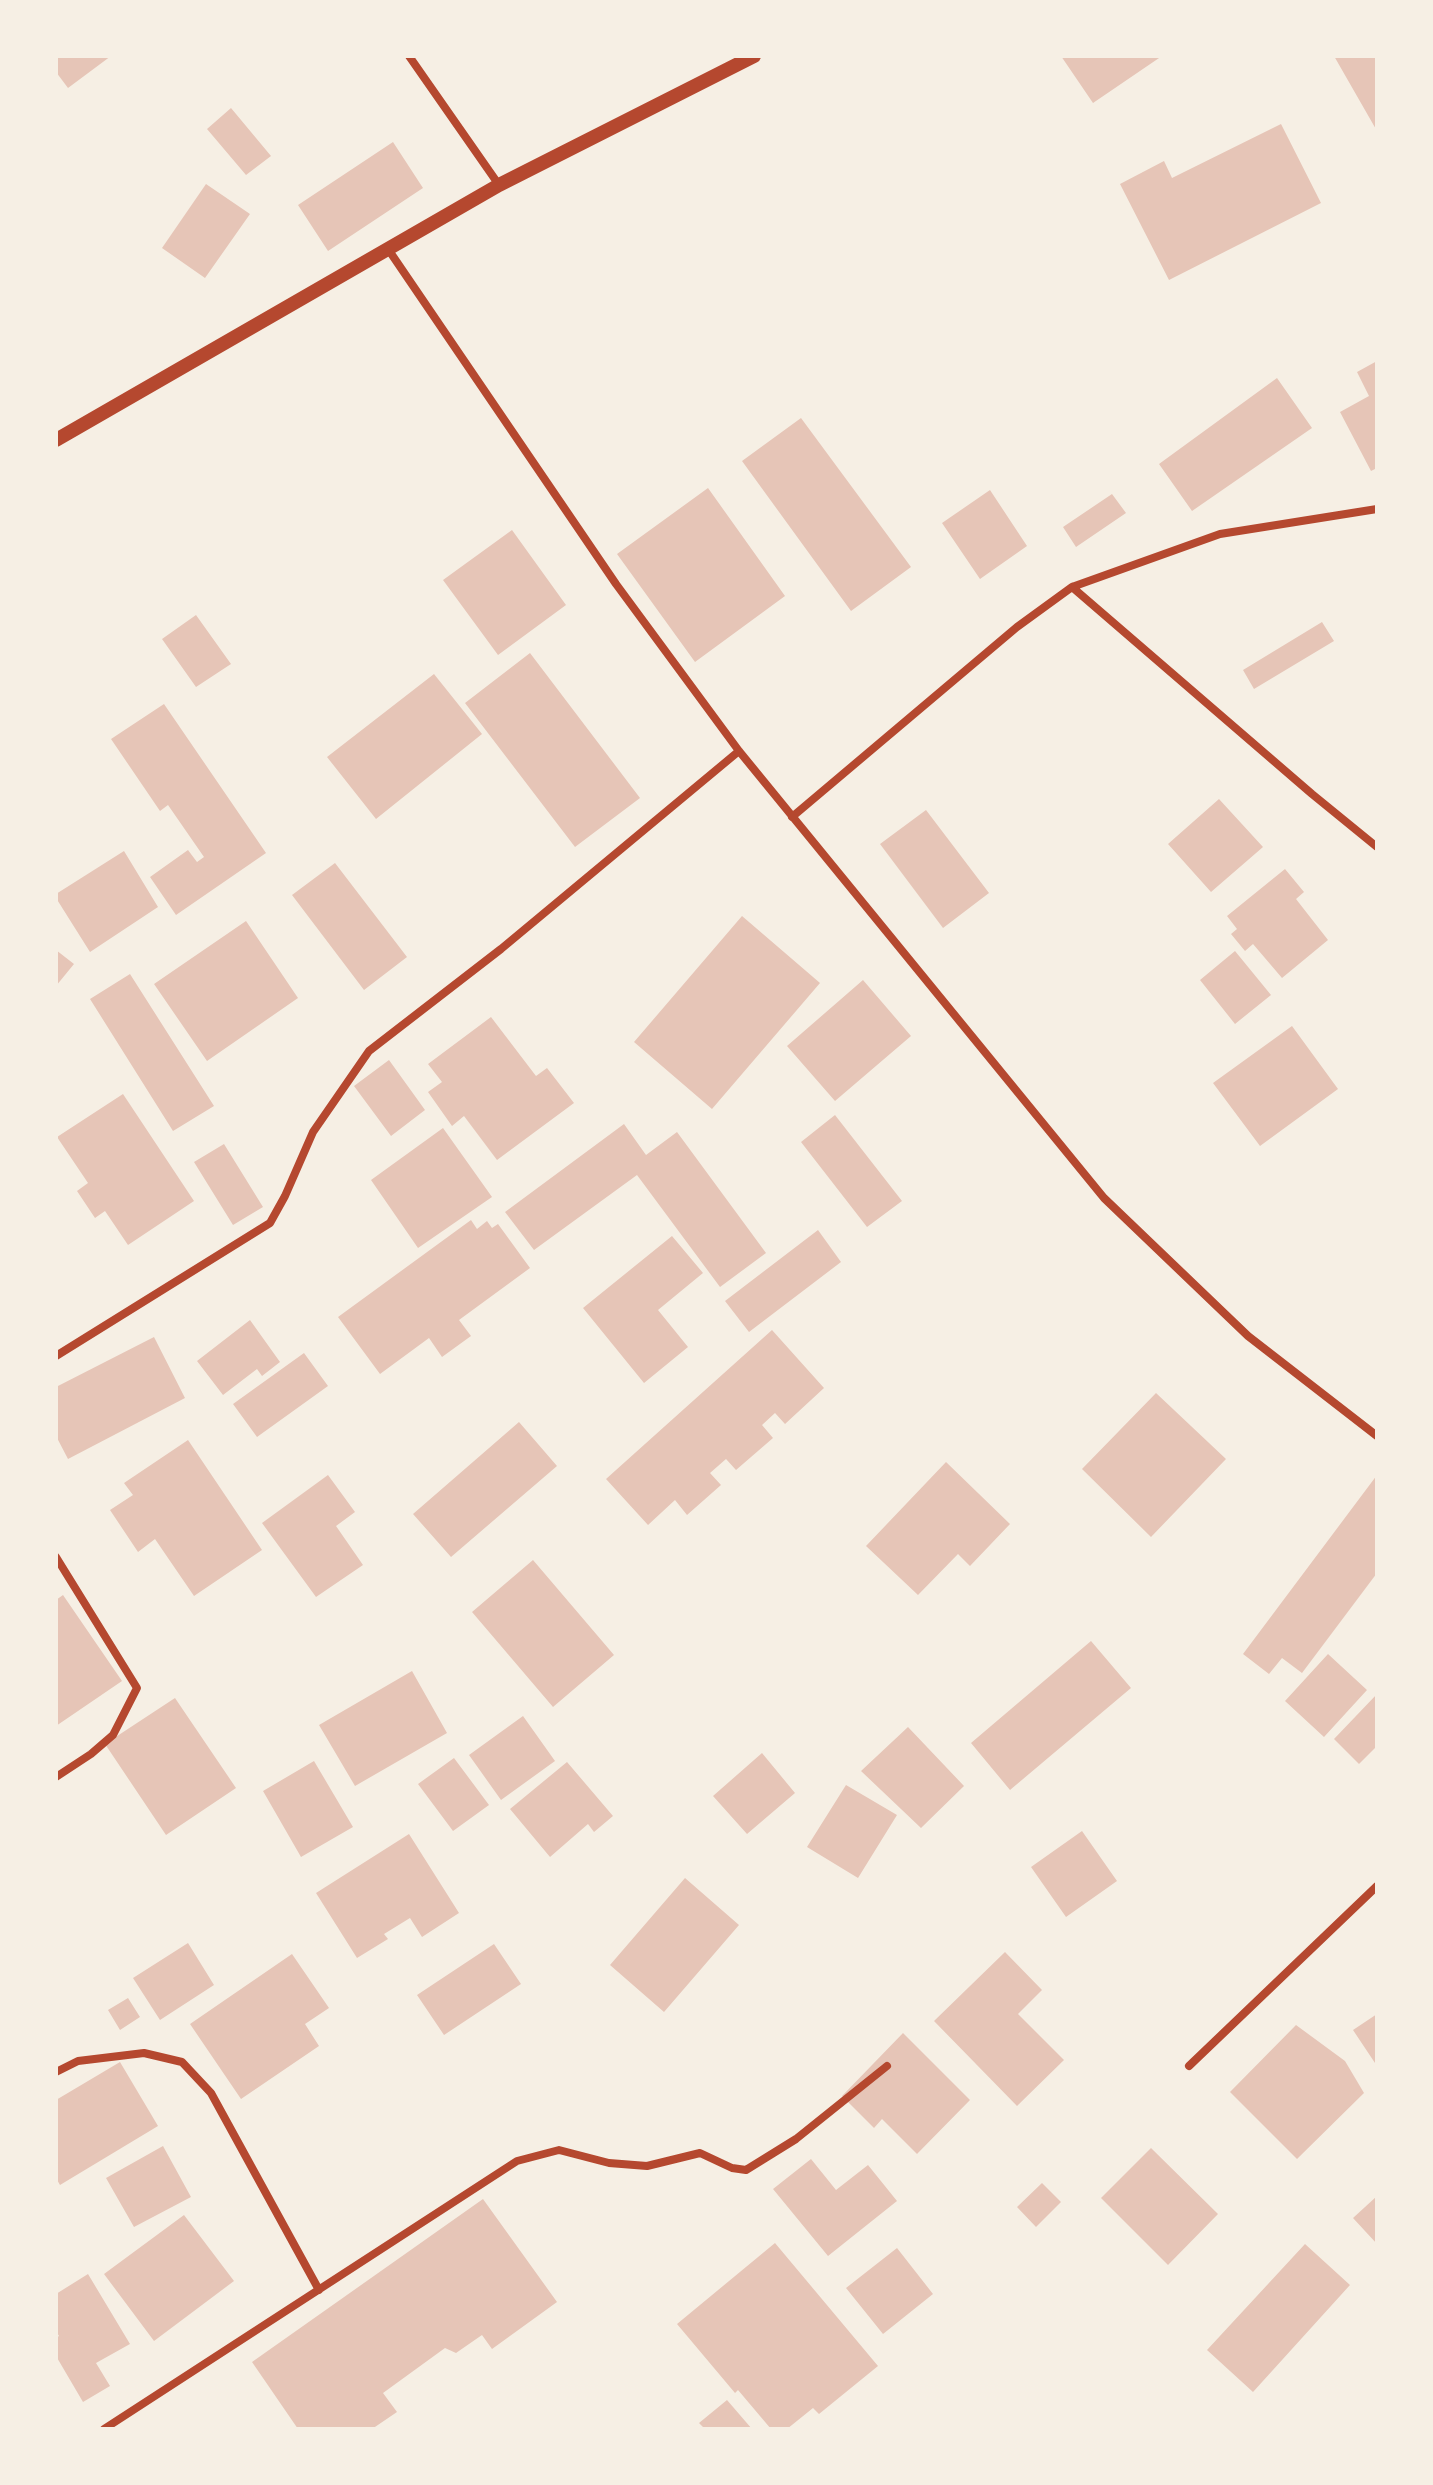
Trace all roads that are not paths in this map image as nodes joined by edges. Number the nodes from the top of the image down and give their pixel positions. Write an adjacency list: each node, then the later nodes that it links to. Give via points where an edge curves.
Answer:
1 (409, 56): 3 (street)
2 (754, 56): 3 (street)
3 (499, 185): 4 (street)
4 (388, 249): 5 (street); 8 (street, via 616,584)
5 (56, 440)
6 (1377, 509): 7 (street, via 1220,534)
7 (1072, 587): 9 (street, via 1017,627); 10 (street)
8 (739, 751): 9 (street); 11 (street, via 369,1051 313,1132 270,1223)
9 (792, 817): 12 (street, via 1104,1198 1248,1336)
10 (1377, 847)
11 (56, 1356)
12 (1377, 1436)
13 (56, 1557): 14 (street, via 137,1688 113,1735)
14 (56, 1777)
15 (1377, 1886): 17 (street)
16 (887, 2066): 19 (street, via 796,2139 746,2170 700,2153 647,2166 559,2150 517,2161)
17 (1189, 2066)
18 (56, 2072): 19 (street, via 78,2061 144,2053 182,2062 211,2093)
19 (319, 2290): 20 (street)
20 (104, 2429)

